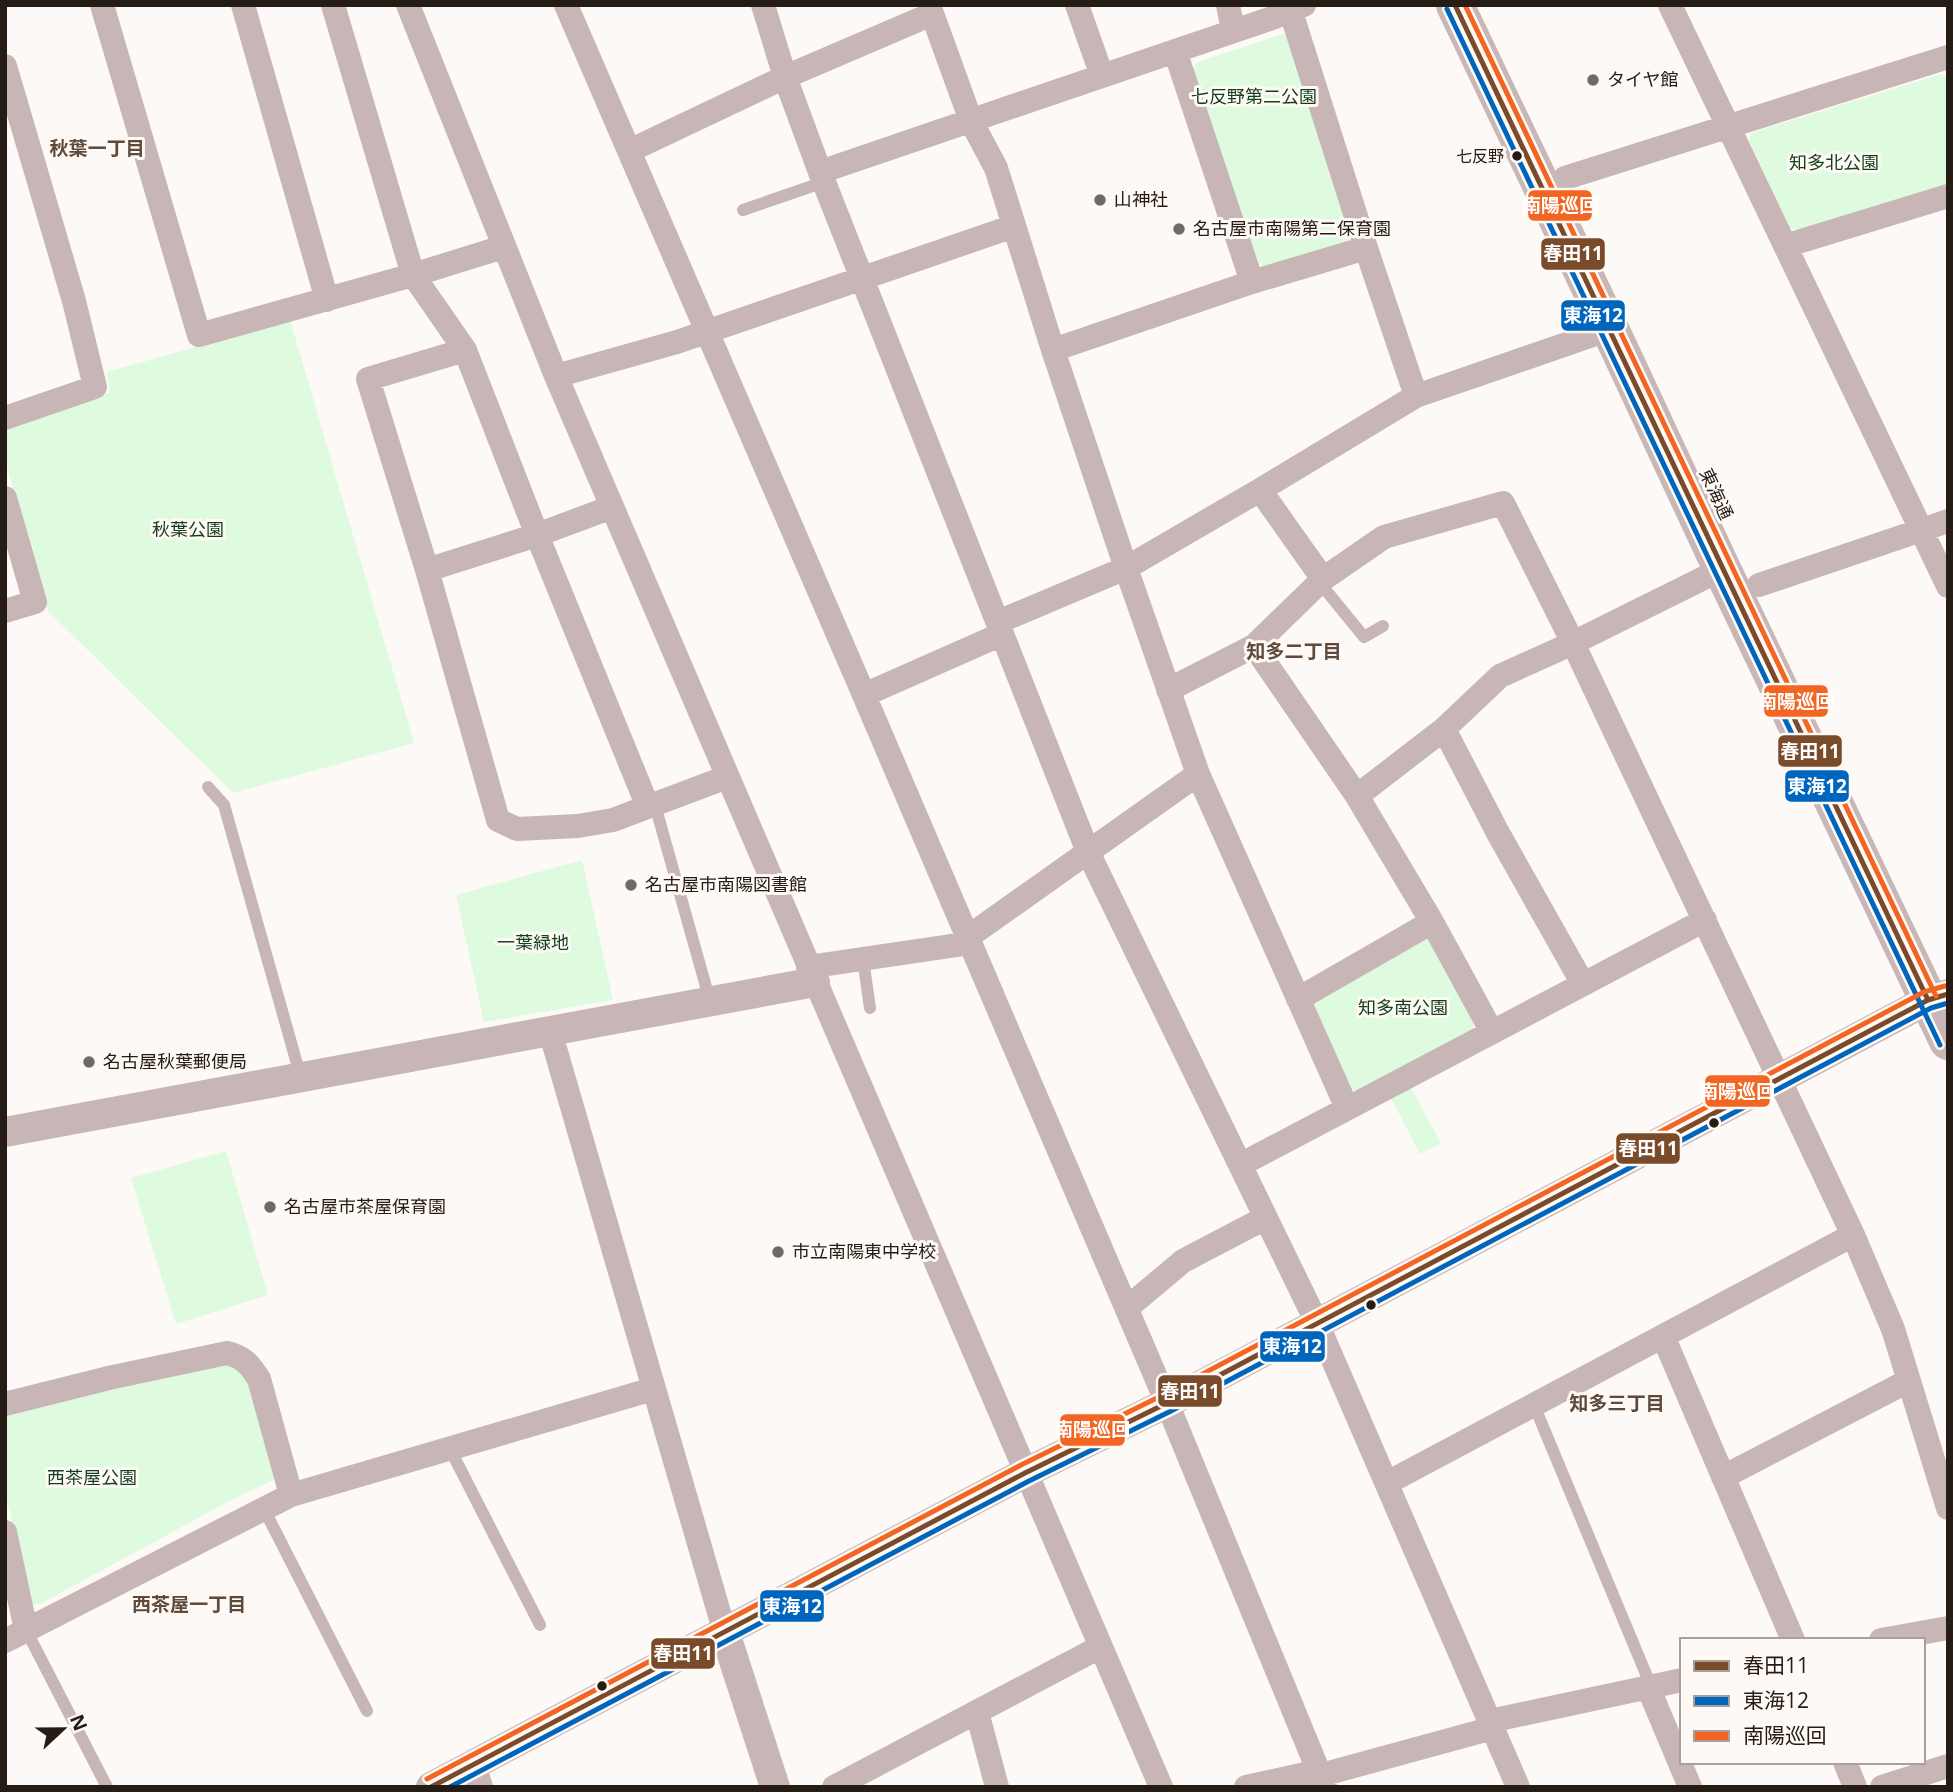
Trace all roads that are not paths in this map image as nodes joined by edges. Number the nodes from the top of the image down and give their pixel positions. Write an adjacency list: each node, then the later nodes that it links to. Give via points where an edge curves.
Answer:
1 (102, 5): 34 (street, via 199,335)
2 (243, 5): 34 (street)
3 (333, 5): 31 (street)
4 (408, 5): 29 (street)
5 (566, 5): 22 (street)
6 (763, 5): 19 (street)
7 (1077, 5): 18 (street)
8 (1228, 5): 14 (street)
9 (1455, 5): 35 (main road, 東海通)
10 (1483, 5): 24 (main road, 東海通)
11 (1670, 5): 21 (street)
12 (1297, 8): 14 (street); 30 (street)
13 (931, 9): 19 (street); 20 (street)
14 (1233, 31): 15 (street)
15 (1175, 51): 18 (street); 33 (street)
16 (1948, 57): 21 (street)
17 (5, 66): 41 (street, via 95,387)
18 (1102, 76): 20 (street)
19 (785, 78): 22 (street); 23 (street)
20 (971, 121): 23 (street); 27 (street, via 996,168)
21 (1728, 127): 24 (street); 28 (street)
22 (629, 151): 36 (street)
23 (822, 177): 26 (lane); 32 (street)
24 (1565, 178): 52 (main road, 東海通)
25 (1948, 196): 28 (street)
26 (743, 210)
27 (1014, 226): 32 (street); 38 (street)
28 (1785, 246): 46 (street)
29 (503, 247): 31 (street); 39 (street)
30 (1366, 248): 33 (street); 40 (street)
31 (413, 275): 34 (street); 37 (street)
32 (862, 278): 36 (street); 56 (street)
33 (1252, 282): 38 (street)
34 (327, 300)
35 (1610, 329): 40 (street); 49 (main road, 東海通)
36 (707, 331): 39 (street); 60 (street)
37 (465, 350): 47 (street); 50 (street, via 368,379)
38 (1052, 350): 48 (street)
39 (555, 376): 44 (street)
40 (1416, 396): 42 (street)
41 (5, 418)
42 (1260, 490): 48 (street); 51 (street)
43 (5, 498): 54 (street, via 36,602)
44 (612, 507): 47 (street); 63 (street)
45 (1948, 521): 46 (street)
46 (1921, 530): 52 (street); 53 (street)
47 (537, 535): 50 (street); 66 (street)
48 (1126, 568): 56 (street); 59 (street)
49 (1722, 569): 57 (street); 74 (main road, 東海通)
50 (427, 570): 66 (street, via 498,820 517,828 578,826)
51 (1322, 581): 55 (lane, via 1364,637); 57 (street, via 1384,537 1503,503); 58 (street)
52 (1759, 585): 74 (main road, 東海通)
53 (1948, 586)
54 (5, 611)
55 (1382, 626)
56 (1000, 628): 60 (street); 67 (street)
57 (1573, 643): 61 (street, via 1500,676); 68 (street)
58 (1254, 646): 59 (street); 65 (street)
59 (1168, 690): 62 (street)
60 (864, 695): 70 (street)
61 (1444, 729): 65 (street); 73 (street)
62 (1198, 774): 67 (street); 75 (street)
63 (727, 777): 66 (street); 72 (street)
64 (208, 787): 81 (lane, via 224,806)
65 (1357, 796): 69 (street)
66 (651, 806): 76 (lane)
67 (1088, 852): 70 (street); 85 (street)
68 (1705, 920): 73 (street); 82 (street)
69 (1432, 922): 75 (street); 79 (street)
70 (969, 940): 71 (street); 88 (street)
71 (863, 959): 72 (street); 77 (lane)
72 (811, 975): 76 (street); 97 (street)
73 (1583, 984): 79 (street)
74 (1941, 992): 80 (main road, 東海通); 82 (street)
75 (1298, 999): 83 (street)
76 (710, 1001): 78 (street)
77 (870, 1008)
78 (550, 1031): 81 (street); 92 (street)
79 (1492, 1032): 83 (street)
80 (1948, 1041)
81 (301, 1078): 84 (street)
82 (1779, 1078): 87 (street); 89 (street)
83 (1347, 1108): 85 (street)
84 (5, 1132)
85 (1240, 1165): 86 (street)
86 (1265, 1218): 88 (street, via 1183,1261); 89 (street)
87 (1853, 1235): 90 (street); 91 (street, via 1893,1329)
88 (1126, 1308): 93 (street)
89 (1317, 1323): 93 (street); 99 (street)
90 (1663, 1336): 95 (street); 98 (street)
91 (1908, 1381): 98 (street); 101 (street)
92 (653, 1389): 96 (street); 106 (street)
93 (1167, 1403): 97 (street); 121 (street)
94 (5, 1404): 100 (street, via 227,1353 239,1356 259,1379)
95 (1534, 1405): 99 (street); 112 (lane)
96 (450, 1449): 100 (street); 104 (lane)
97 (1025, 1474): 106 (street); 110 (street)
98 (1723, 1477): 108 (street)
99 (1387, 1483): 115 (street)
100 (291, 1495): 102 (street)
101 (1948, 1508)
102 (264, 1509): 107 (street); 113 (lane)
103 (5, 1532): 107 (street)
104 (540, 1625)
105 (1948, 1628): 109 (street)
106 (725, 1633): 120 (street); 124 (street)
107 (16, 1635): 122 (lane)
108 (1792, 1638)
109 (1892, 1638)
110 (1100, 1647): 114 (street); 127 (street)
111 (1680, 1680): 112 (street)
112 (1650, 1687): 115 (street); 116 (street)
113 (367, 1711)
114 (977, 1712): 125 (street); 126 (street)
115 (1491, 1724): 121 (street); 129 (street)
116 (1680, 1762)
117 (1681, 1764): 130 (street)
118 (1846, 1764): 131 (street)
119 (1948, 1766): 132 (street)
120 (477, 1776): 123 (street)
121 (1322, 1778): 128 (street)
122 (107, 1787)
123 (432, 1787)
124 (775, 1787)
125 (834, 1787)
126 (997, 1787)
127 (1161, 1787)
128 (1246, 1787)
129 (1518, 1787)
130 (1690, 1787)
131 (1856, 1787)
132 (1882, 1787)

